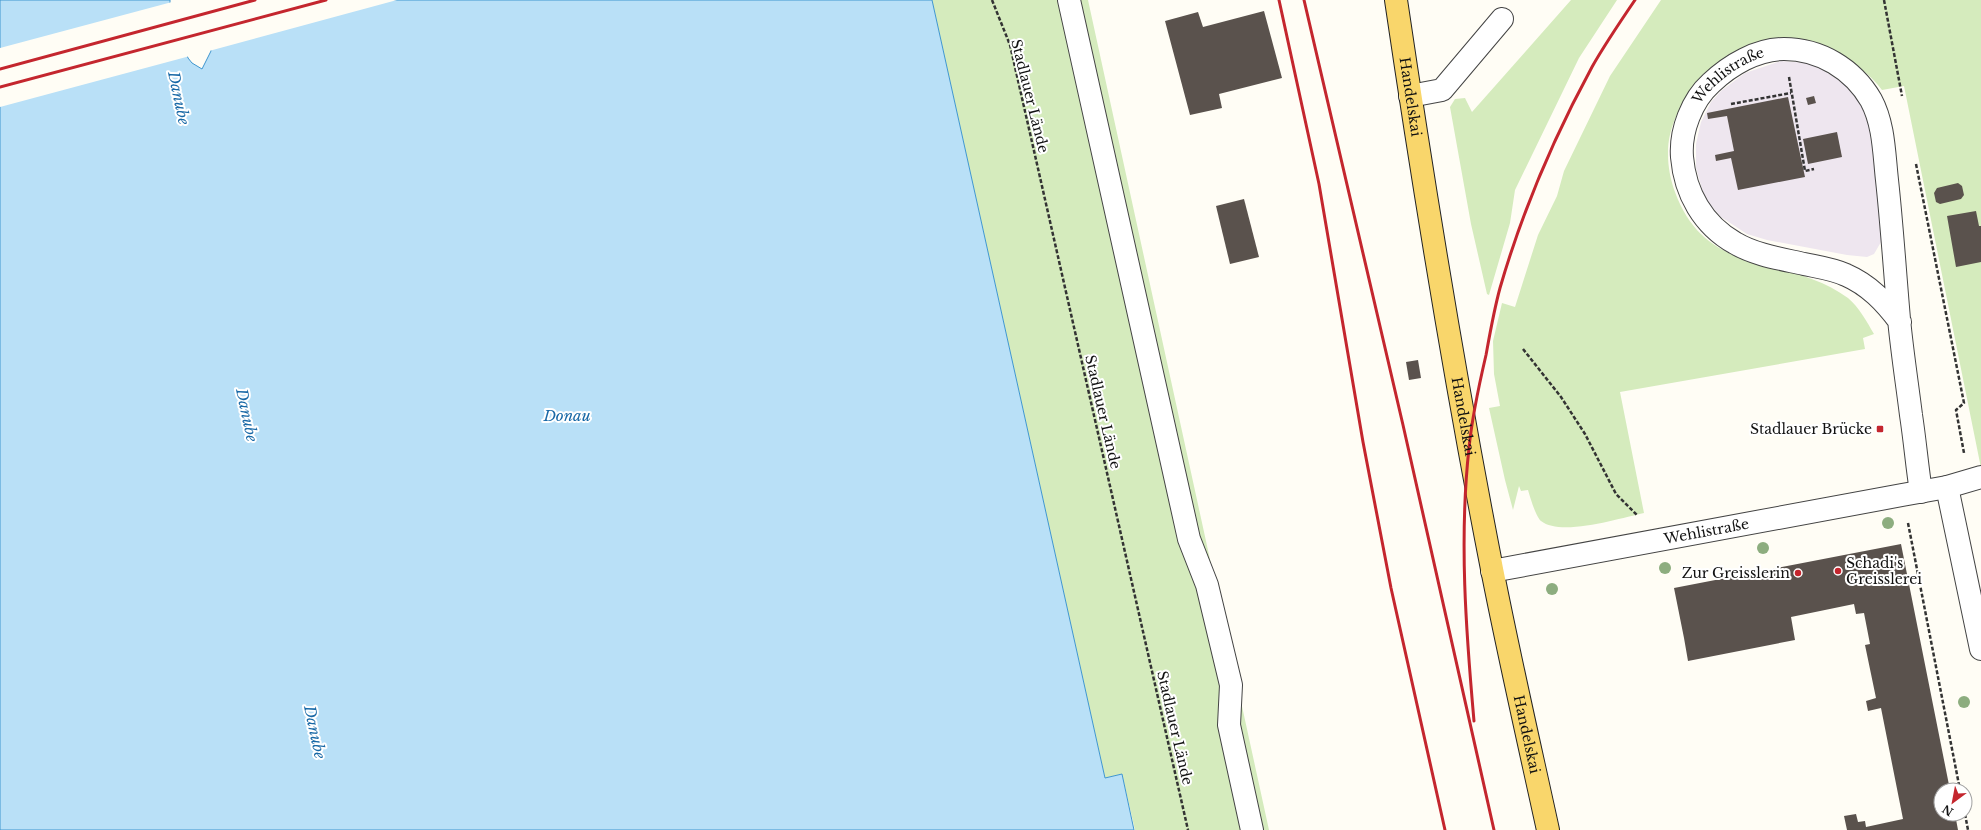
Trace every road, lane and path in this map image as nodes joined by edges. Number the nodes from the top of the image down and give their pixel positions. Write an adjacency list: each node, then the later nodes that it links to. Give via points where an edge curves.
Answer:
1 (992, 0): 23 (path, Stadlauer Lände, via 1010,46)
2 (1070, 0): 24 (street, via 1189,539 1207,585 1231,685 1229,725)
3 (1396, 0): 8 (main road, Handelskai)
4 (1884, 0): 9 (path)
5 (1502, 20): 8 (street, via 1442,90)
6 (1783, 49): 7 (path); 13 (street, Wehlistraße, via 1799,49 1842,67 1859,83 1879,117); 13 (street, Wehlistraße, via 1754,55 1736,63 1705,89 1692,108 1684,130 1681,151 1683,175 1694,202 1711,226 1735,244 1763,254 1845,274 1864,284 1886,302)
7 (1792, 93): 10 (path); 12 (path, via 1805,171)
8 (1410, 96): 20 (main road, Handelskai)
9 (1904, 102)
10 (1731, 104)
11 (1914, 156): 15 (path, via 1964,403 1956,410)
12 (1814, 169)
13 (1900, 322): 18 (street, Wehlistraße)
14 (1523, 349): 19 (path, via 1561,397 1585,434 1616,494)
15 (1964, 454)
16 (1981, 476): 17 (street, Wehlistraße)
17 (1947, 487): 18 (street, Wehlistraße); 21 (street)
18 (1911, 494): 20 (street, Wehlistraße); 22 (path)
19 (1640, 519)
20 (1492, 571): 25 (main road, Handelskai)
21 (1981, 649)
22 (1959, 782)
23 (1188, 830)
24 (1252, 830)
25 (1548, 830)

